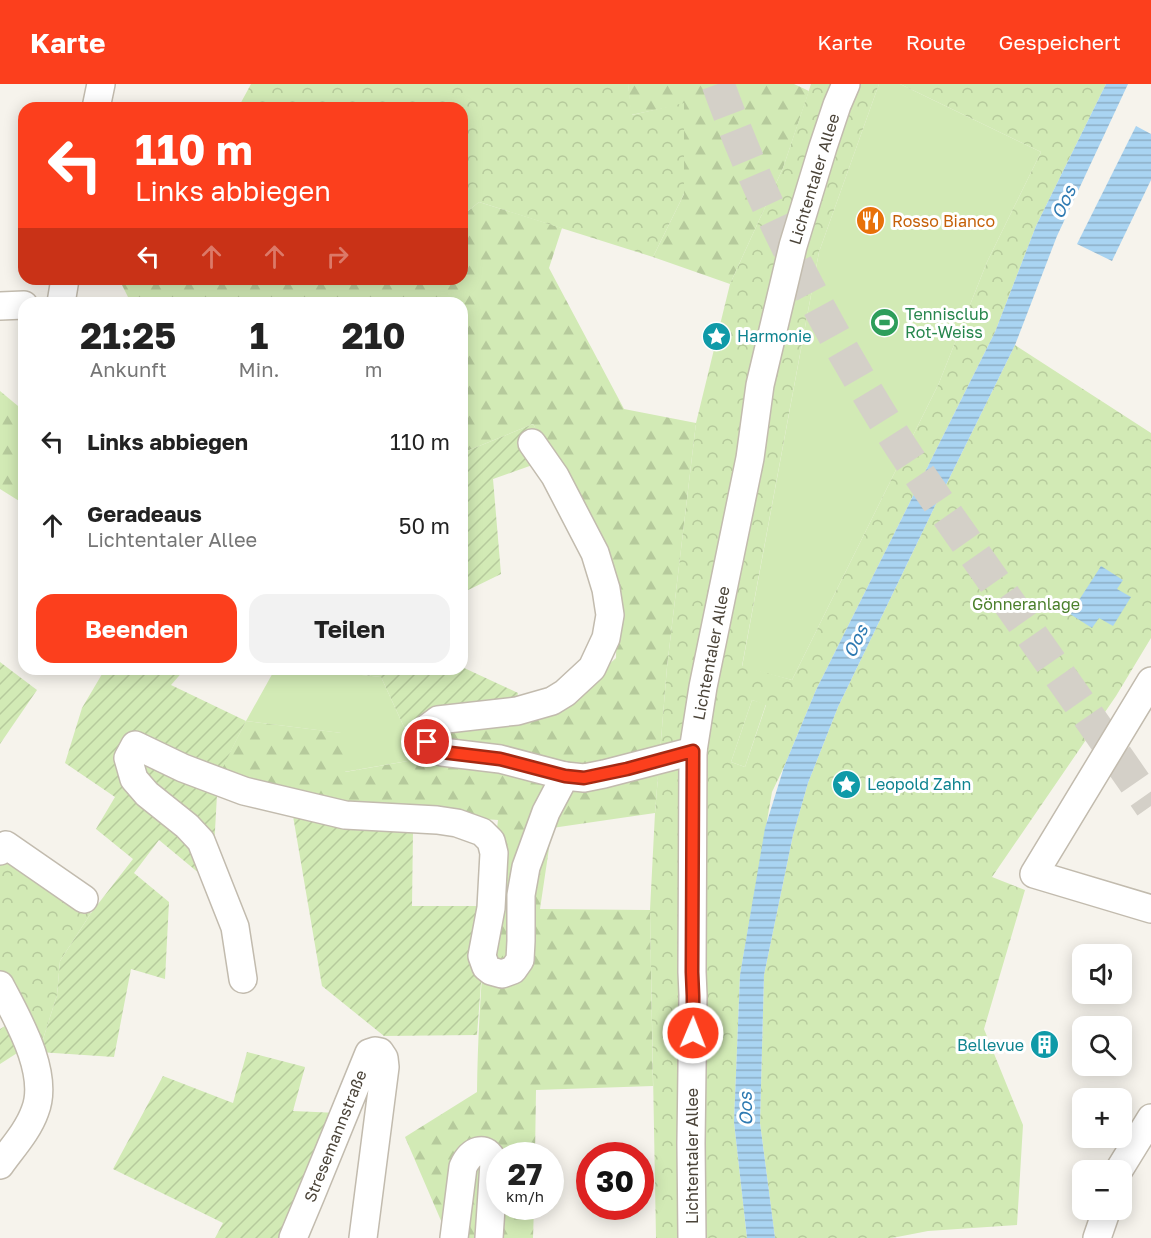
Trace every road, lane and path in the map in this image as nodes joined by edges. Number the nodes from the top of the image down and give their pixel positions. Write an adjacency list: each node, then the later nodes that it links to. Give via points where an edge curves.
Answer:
1 (101, 84): 3 (street)
2 (846, 84): 8 (street, Lichtentaler Allee, via 793,246 760,386 752,449)
3 (97, 102)
4 (0, 306): 5 (street)
5 (18, 306)
6 (532, 443): 9 (street, via 555,476 595,553 610,615 606,638 592,668 552,702 514,712 438,720 424,734 427,742 442,752 500,759)
7 (1151, 681): 12 (street, via 1034,874)
8 (693, 751): 9 (street, via 584,778); 23 (street, Lichtentaler Allee)
9 (565, 776): 13 (street, via 546,812 526,867 520,895 520,960 513,970 502,974 490,971 482,956 491,908 494,853 491,841 482,832 437,820 345,815 244,791 135,745 128,758 134,779 201,841 235,927)
10 (0, 850): 11 (street, via 6,844)
11 (84, 899)
12 (1151, 909)
13 (243, 979)
14 (0, 985): 17 (street, via 28,1044 39,1083 30,1124)
15 (1151, 1118): 16 (street)
16 (1125, 1160)
17 (0, 1165)
18 (1103, 1220): 24 (street)
19 (293, 1238): 20 (street, Stresemannstraße, via 369,1053 375,1051 380,1052 386,1067)
20 (363, 1238)
21 (454, 1238): 22 (street, via 463,1167 472,1153 482,1151 494,1163)
22 (489, 1238)
23 (692, 1238)
24 (1097, 1238)

